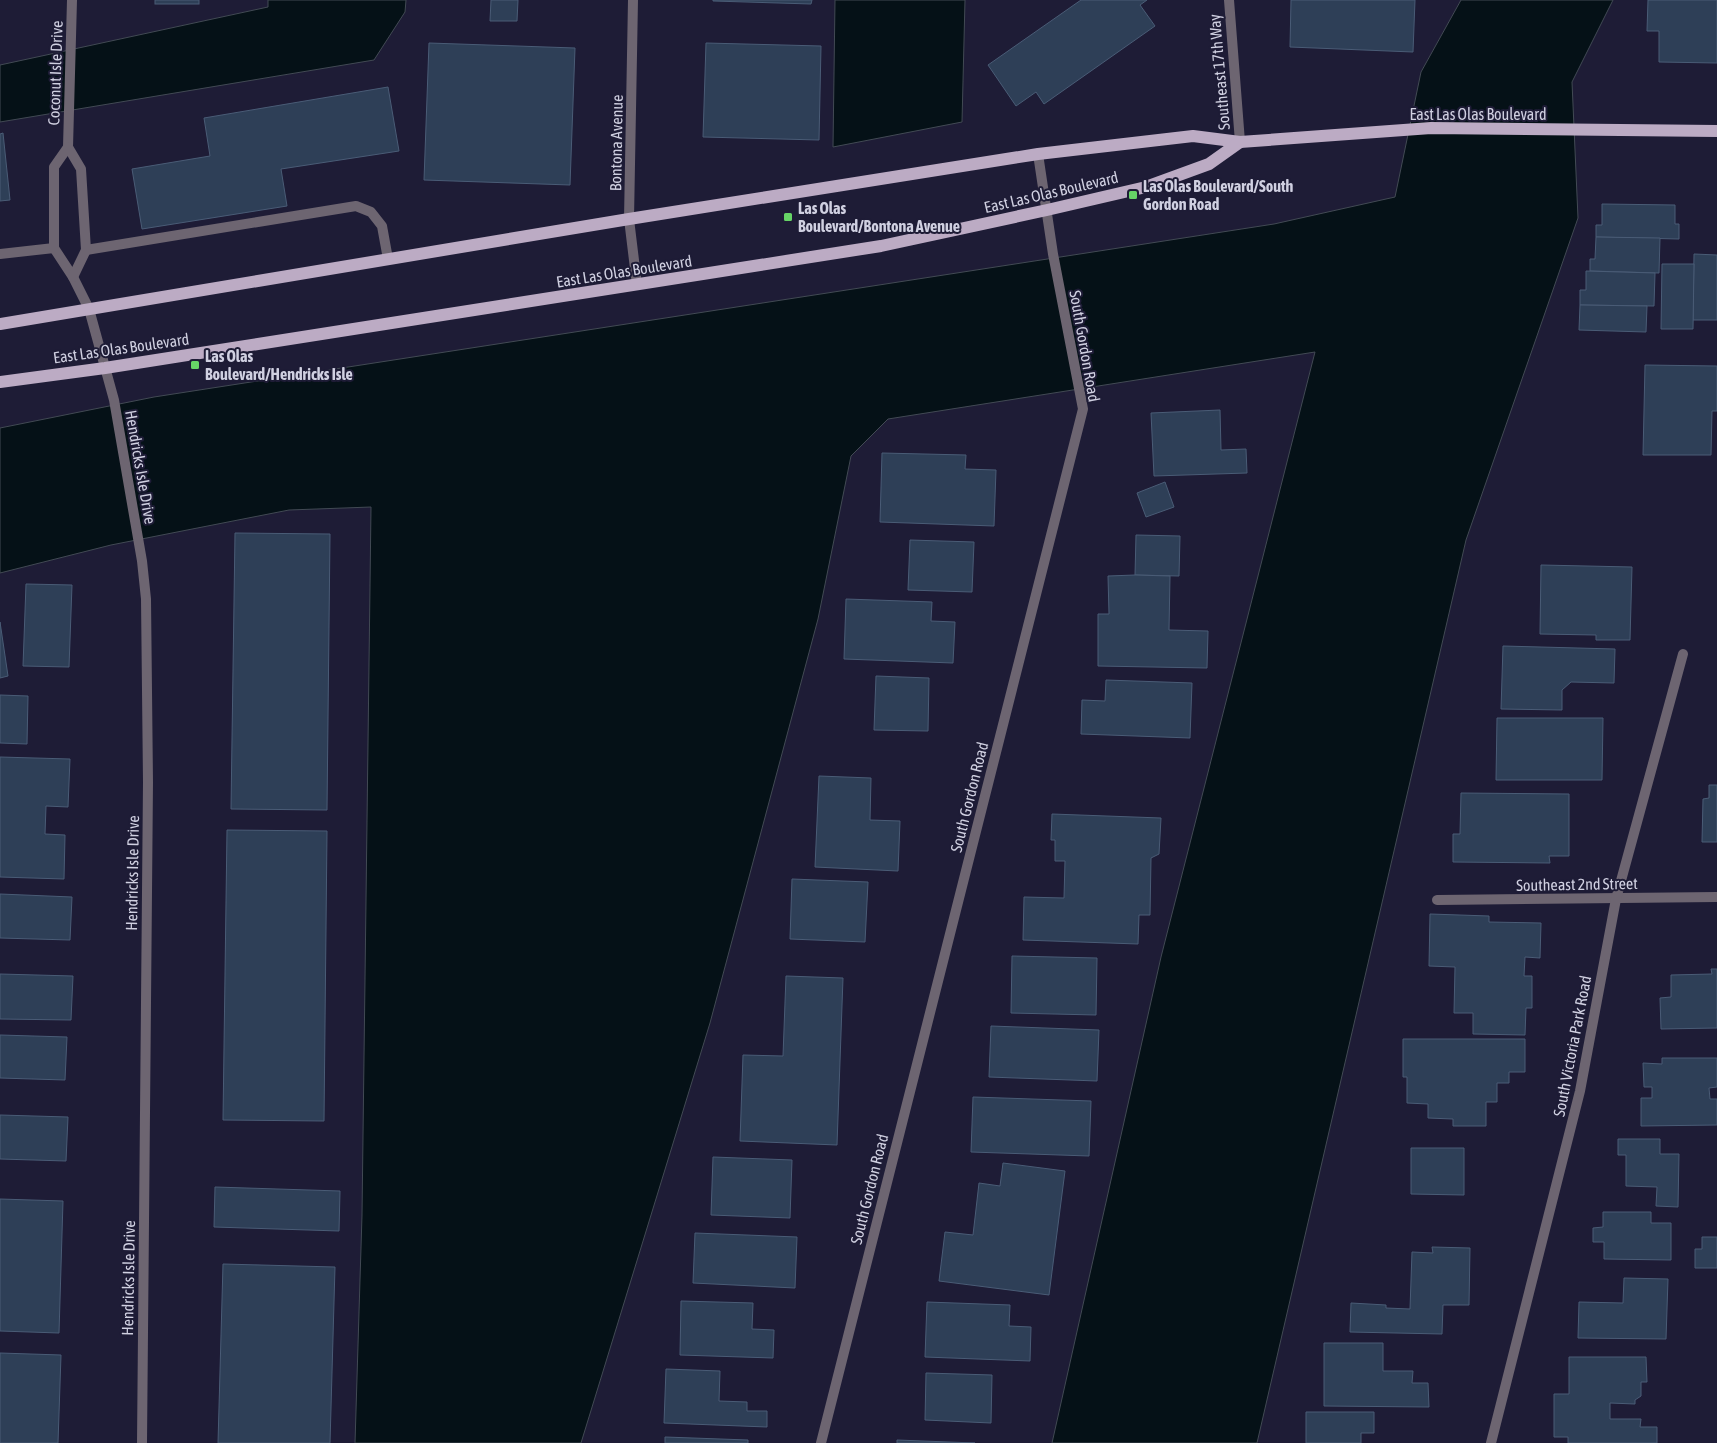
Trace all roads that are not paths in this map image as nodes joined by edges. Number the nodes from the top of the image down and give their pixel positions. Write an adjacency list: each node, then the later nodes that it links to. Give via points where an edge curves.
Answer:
1 (633, 0): 9 (street, Bontona Avenue)
2 (1228, 0): 5 (street, Southeast 17th Way)
3 (72, 2): 6 (street, Coconut Isle Drive)
4 (1717, 131): 5 (main road, East Las Olas Boulevard, via 1430,128)
5 (1240, 142): 7 (main road, East Las Olas Boulevard, via 1194,136); 8 (main road, East Las Olas Boulevard, via 1196,170 1146,187)
6 (68, 147): 10 (street, Coconut Isle Drive, via 54,167); 11 (street, Coconut Isle Drive, via 81,169)
7 (1038, 154): 8 (street, South Gordon Road); 9 (main road, East Las Olas Boulevard)
8 (1047, 210): 15 (main road, East Las Olas Boulevard, via 881,246); 25 (street, South Gordon Road, via 1083,408)
9 (629, 219): 13 (main road, East Las Olas Boulevard); 15 (street, Bontona Avenue)
10 (54, 248): 12 (street); 14 (street)
11 (86, 250): 13 (street, via 356,206 371,212 382,226); 14 (street, Coconut Isle Drive)
12 (0, 254)
13 (388, 260): 16 (main road, East Las Olas Boulevard)
14 (73, 277): 16 (street)
15 (637, 285): 18 (main road, East Las Olas Boulevard)
16 (89, 309): 17 (main road, East Las Olas Boulevard); 18 (street, Hendricks Isle Drive)
17 (0, 324)
18 (105, 368): 19 (main road, East Las Olas Boulevard); 24 (street, Hendricks Isle Drive, via 114,400 146,599 148,782)
19 (0, 382)
20 (1683, 654): 22 (street, South Victoria Park Road)
21 (1717, 897): 22 (street, Southeast 2nd Street)
22 (1616, 898): 23 (street, Southeast 2nd Street); 26 (street, South Victoria Park Road, via 1580,1091)
23 (1438, 900)
24 (142, 1443)
25 (821, 1443)
26 (1491, 1443)

